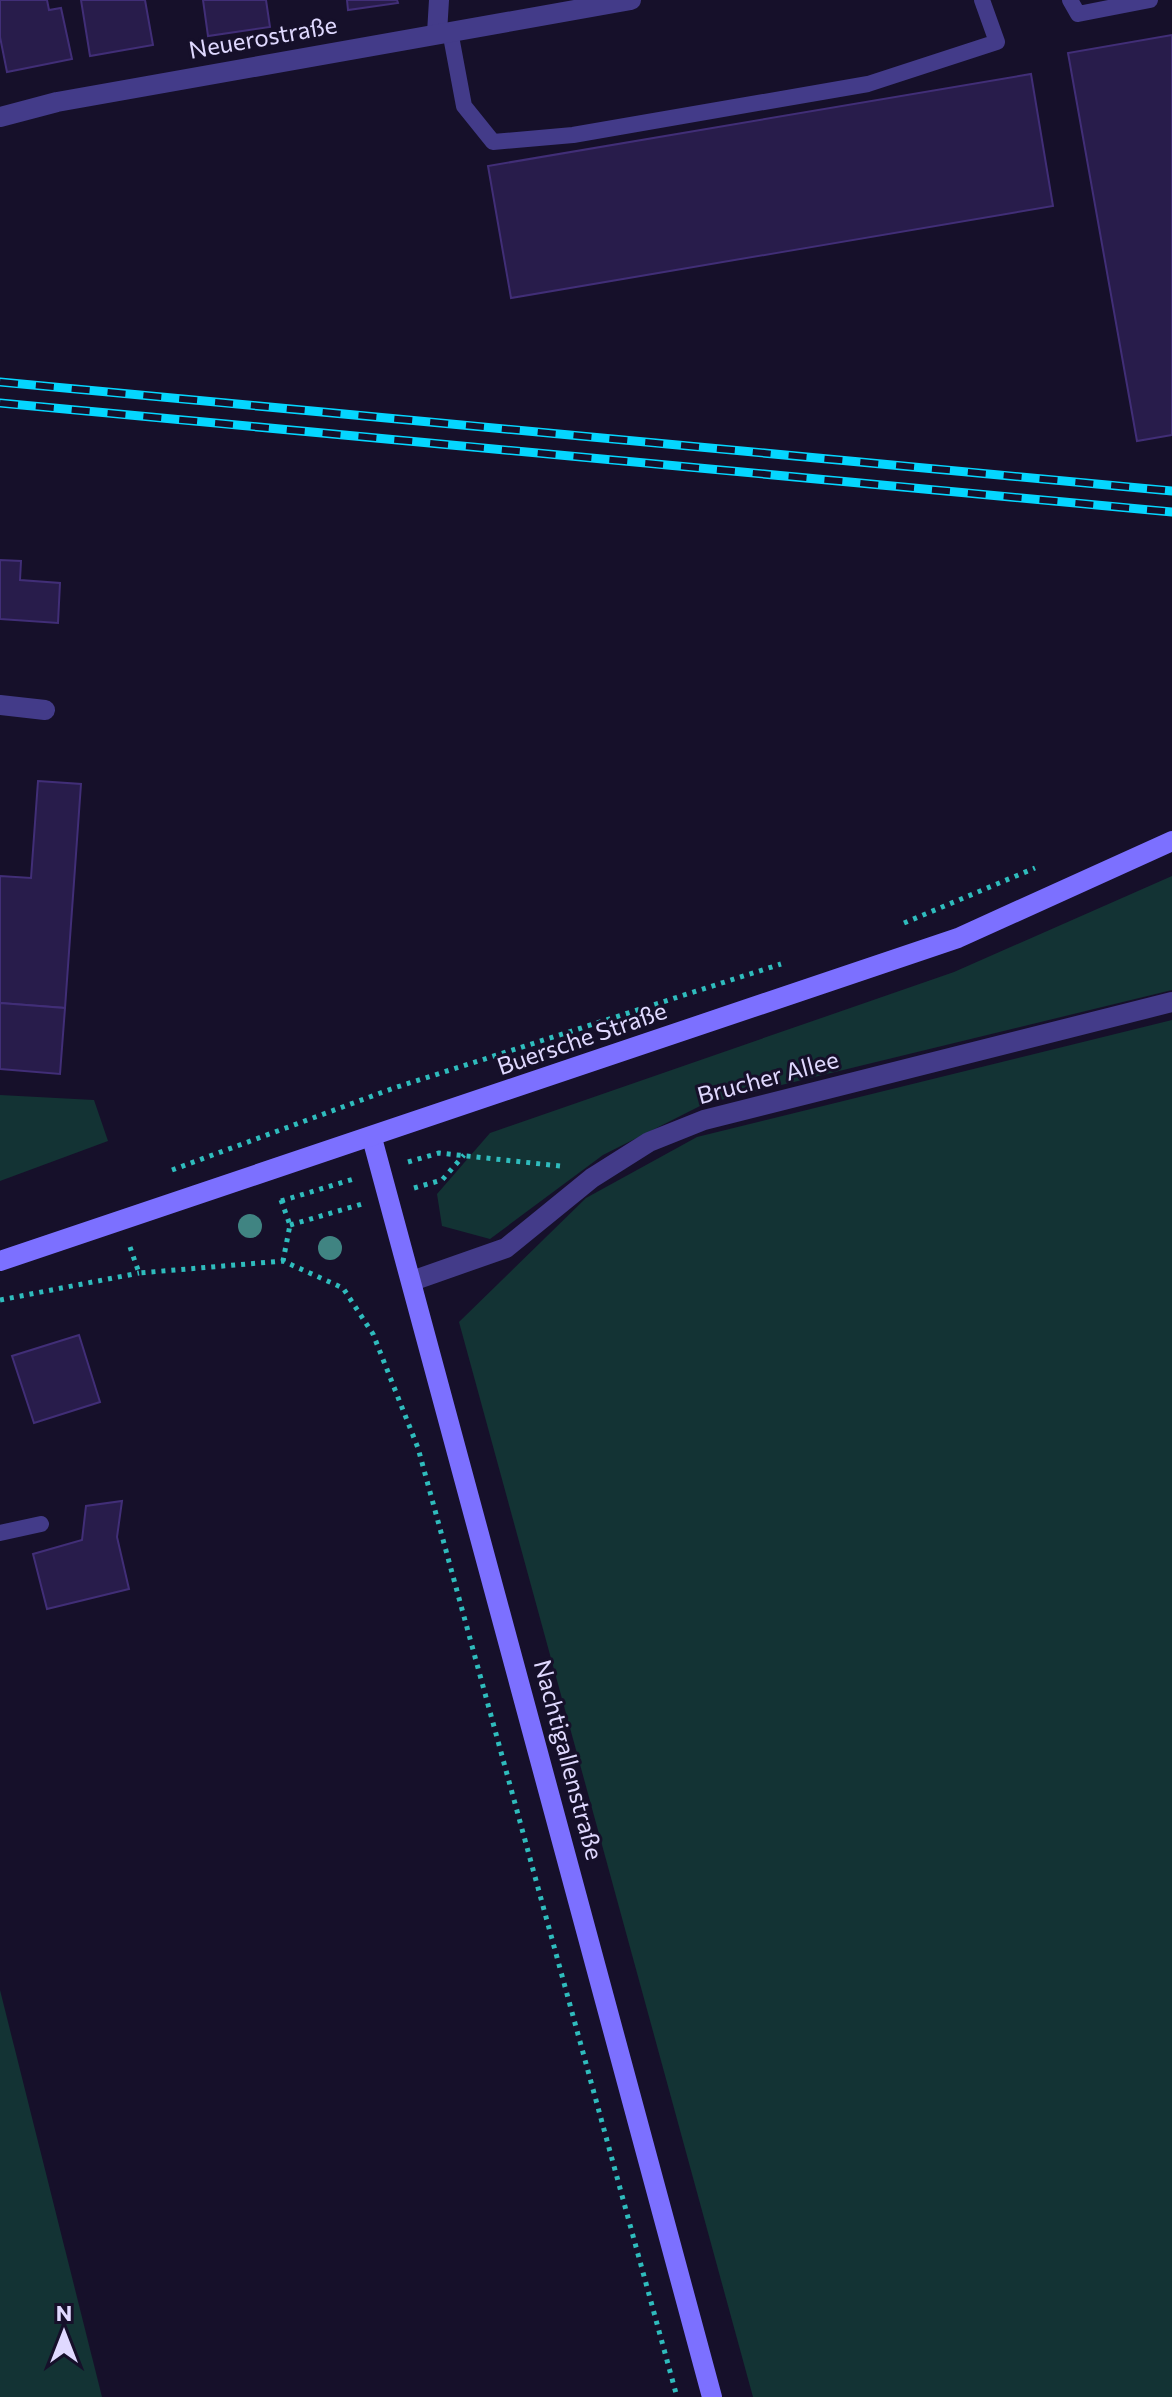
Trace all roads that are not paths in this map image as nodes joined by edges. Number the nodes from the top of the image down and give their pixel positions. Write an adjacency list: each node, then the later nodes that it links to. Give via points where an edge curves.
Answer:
1 (439, 0): 6 (street)
2 (631, 0): 6 (street, Neuerostraße)
3 (982, 0): 6 (lane, via 997,42 868,84 573,135 493,142 464,106)
4 (1070, 0): 5 (lane, via 1078,14)
5 (1150, 0)
6 (444, 32): 7 (street, Neuerostraße, via 57,102)
7 (0, 117)
8 (0, 705): 9 (street)
9 (45, 710)
10 (1172, 841): 12 (main road, Buersche Straße, via 958,938)
11 (1172, 1002): 14 (street, Brucher Allee, via 704,1120 649,1142 592,1178 506,1248)
12 (372, 1138): 13 (main road, Buersche Straße); 14 (main road, Nachtigallenstraße)
13 (0, 1261)
14 (412, 1281): 17 (main road, Nachtigallenstraße)
15 (41, 1524): 16 (lane)
16 (0, 1533)
17 (712, 2397)

